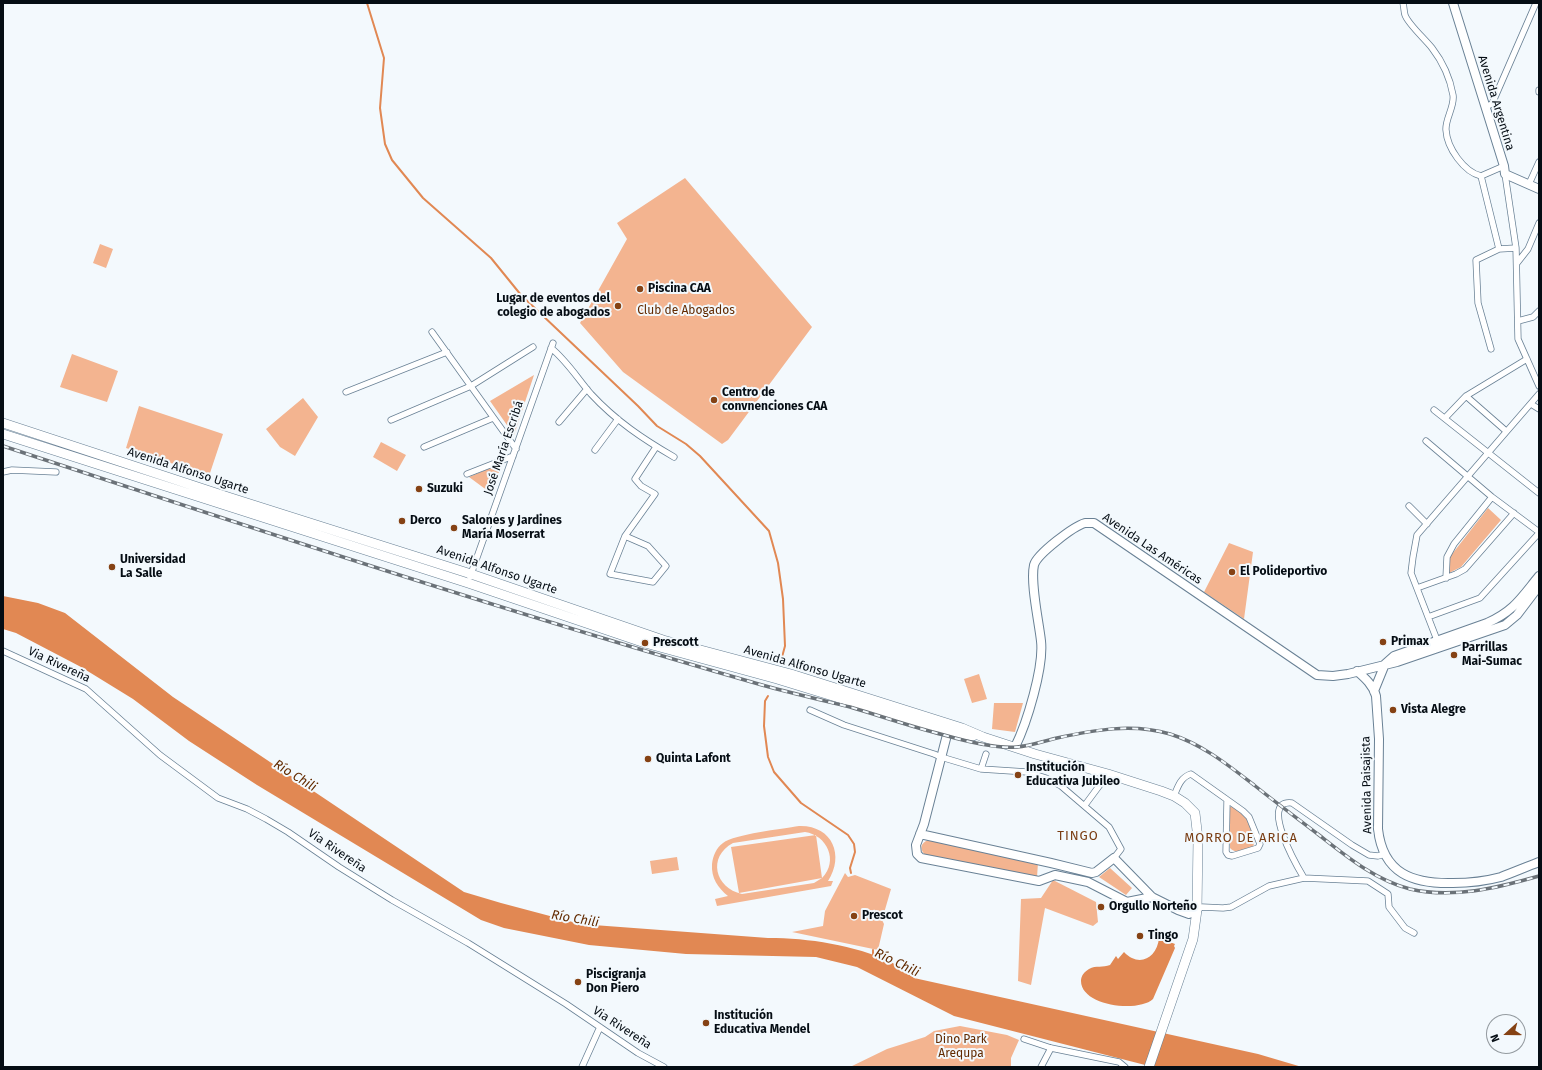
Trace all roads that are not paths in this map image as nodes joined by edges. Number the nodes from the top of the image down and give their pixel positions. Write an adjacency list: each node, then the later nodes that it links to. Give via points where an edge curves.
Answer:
1 (1403, 3): 7 (street, via 1405,15 1442,63 1450,83 1454,96 1446,131 1450,145 1458,160 1474,174)
2 (1453, 3): 4 (main road, Avenida Argentina)
3 (1536, 3): 4 (street, via 1492,104)
4 (1485, 107): 6 (main road, Avenida Argentina)
5 (1539, 162): 8 (street)
6 (1504, 170): 7 (street); 8 (main road); 11 (street)
7 (1481, 176): 12 (street)
8 (1528, 184): 9 (main road)
9 (1539, 189)
10 (1539, 223): 13 (street, via 1528,249)
11 (1516, 248): 12 (street); 13 (street)
12 (1499, 249): 18 (street, via 1476,260 1478,303)
13 (1517, 264): 15 (street)
14 (1539, 312): 15 (street, via 1533,317)
15 (1518, 321): 20 (street, via 1518,339)
16 (432, 332): 19 (street)
17 (532, 347): 21 (street)
18 (1491, 349)
19 (447, 352): 21 (street); 24 (street)
20 (1527, 359): 22 (street); 26 (street)
21 (471, 386): 30 (street); 33 (street)
22 (1539, 386)
23 (587, 390): 32 (street); 34 (street); 41 (street, José María Escribá, via 552,346)
24 (346, 392)
25 (1539, 394): 27 (street)
26 (1466, 396): 31 (street); 36 (street)
27 (1531, 404): 28 (street); 36 (street)
28 (1539, 409)
29 (1434, 410): 31 (street)
30 (494, 418): 39 (street); 41 (street)
31 (1445, 418): 43 (street)
32 (618, 419): 40 (street); 42 (street)
33 (392, 420)
34 (559, 422)
35 (3, 424): 57 (main road, Avenida Alfonso Ugarte)
36 (1506, 431): 43 (street)
37 (3, 434): 60 (main road, Avenida Alfonso Ugarte)
38 (1426, 441): 49 (street)
39 (424, 447)
40 (656, 447): 45 (street); 56 (street, via 635,479 655,494)
41 (516, 449): 44 (street, José María Escribá)
42 (595, 450)
43 (1487, 453): 49 (street); 50 (street)
44 (513, 456): 48 (street); 57 (street, José María Escribá)
45 (674, 457)
46 (3, 472): 47 (street)
47 (56, 472)
48 (467, 474)
49 (1468, 476): 51 (street); 54 (street)
50 (1539, 493)
51 (1492, 497): 53 (street); 59 (street, via 1454,544 1447,557)
52 (1409, 506): 54 (street)
53 (1514, 513): 55 (street); 59 (street, via 1465,569)
54 (1427, 524): 62 (street, via 1417,535 1413,557 1411,573)
55 (1539, 532): 63 (street, via 1480,598)
56 (625, 536): 56 (street, via 610,574 653,582 666,566 648,546)
57 (472, 574): 60 (street, José María Escribá); 68 (main road, Avenida Alfonso Ugarte, via 663,640)
58 (1539, 576): 64 (main road, Avenida Las Américas, via 1517,604 1502,617)
59 (1446, 578): 62 (street)
60 (468, 583): 68 (main road, Avenida Alfonso Ugarte, via 645,643)
61 (1539, 586): 66 (main road, Avenida Las Américas, via 1517,615 1505,625)
62 (1417, 588): 63 (street)
63 (1428, 617): 64 (street)
64 (1437, 640): 66 (main road, Avenida Las Américas, via 1394,656)
65 (3, 651): 92 (street, Via Rivereña, via 86,689 160,755 218,798 266,818 339,867 468,943)
66 (1385, 664): 67 (main road, Avenida Las Américas); 69 (main road)
67 (1357, 671): 69 (main road, Avenida Paisajista); 72 (main road, Avenida Las Américas, via 1332,676 1318,674 1094,523 1085,523 1044,551 1035,564 1033,579 1042,644 1039,670 1025,725)
68 (774, 674): 71 (main road, Avenida Alfonso Ugarte)
69 (1374, 691): 81 (main road, Avenida Paisajista, via 1379,739 1378,829)
70 (810, 710): 74 (street, via 844,726)
71 (949, 728): 72 (main road, Avenida Alfonso Ugarte); 74 (main road)
72 (1015, 746): 76 (main road, Avenida Alfonso Ugarte)
73 (986, 754): 75 (street)
74 (940, 757): 75 (street); 80 (main road)
75 (981, 768): 79 (street, via 1026,772 1046,778)
76 (1108, 774): 77 (main road, Avenida Alfonso Ugarte); 79 (street)
77 (1174, 796): 78 (street, via 1182,779 1191,774); 90 (main road, Avenida Alfonso Ugarte, via 1195,813 1198,839)
78 (1228, 800): 78 (street, via 1226,852 1232,856 1258,848 1260,844 1249,817)
79 (1085, 805): 82 (street, via 1109,827 1116,838 1121,849)
80 (920, 834): 84 (main road); 86 (main road, via 916,845 917,854 932,862 1039,881)
81 (1384, 854): 83 (main road, Avenida Paisajista, via 1390,863 1408,877 1436,883 1464,883 1500,877); 87 (street, via 1369,855 1292,803 1286,803 1279,813 1281,828 1290,853)
82 (1114, 858): 85 (main road); 89 (main road)
83 (1539, 862)
84 (1051, 863): 85 (main road); 86 (main road)
85 (1092, 873): 88 (main road)
86 (1051, 876): 88 (main road)
87 (1304, 878): 90 (street, via 1269,886 1231,907 1202,907); 91 (street, via 1368,881 1388,894 1388,907 1405,928)
88 (1088, 882): 89 (main road, via 1127,902)
89 (1152, 898): 90 (main road, via 1189,914)
90 (1197, 910): 99 (main road, Avenida Alfonso Ugarte, via 1193,939)
91 (1414, 933)
92 (600, 1027): 95 (street); 96 (street, Via Rivereña)
93 (1024, 1040): 94 (street)
94 (1051, 1048): 97 (street); 98 (street, via 1119,1062)
95 (582, 1067)
96 (664, 1067)
97 (1041, 1067)
98 (1125, 1067)
99 (1149, 1067)

